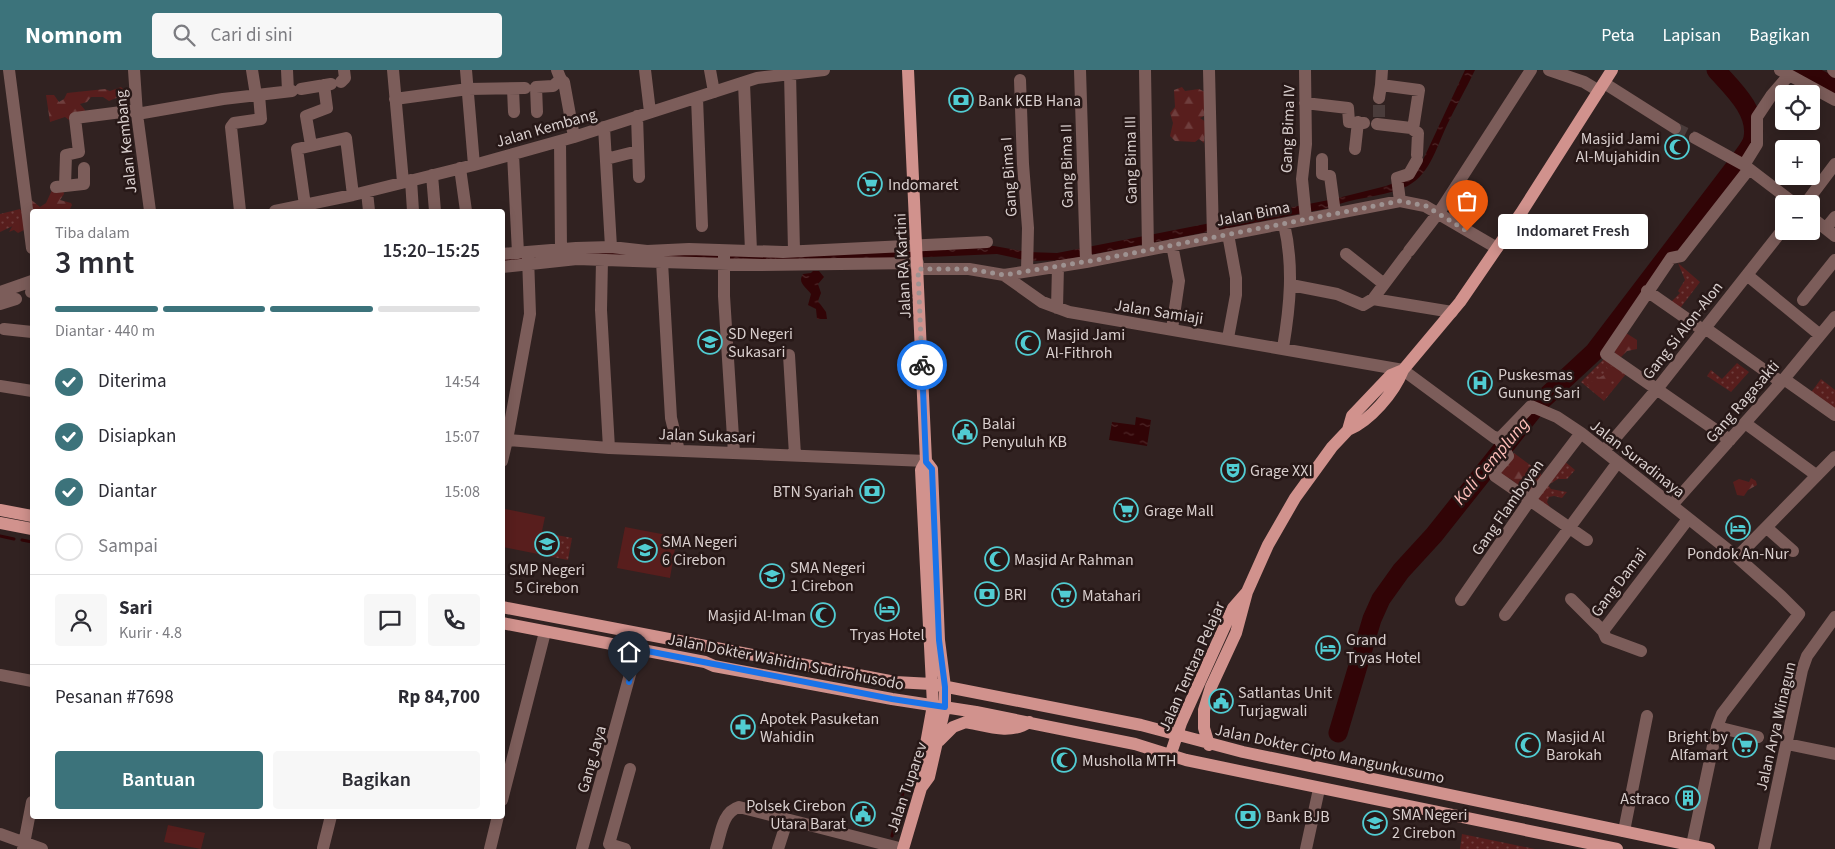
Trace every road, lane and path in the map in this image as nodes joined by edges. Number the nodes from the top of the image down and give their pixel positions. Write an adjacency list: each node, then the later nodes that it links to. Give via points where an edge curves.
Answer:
1 (9, 70): 83 (street)
2 (134, 70): 36 (street, Jalan Kembang)
3 (252, 70): 30 (street)
4 (287, 70): 28 (street)
5 (393, 70): 33 (street)
6 (466, 70): 27 (street)
7 (645, 70): 39 (street)
8 (710, 70): 29 (street)
9 (824, 70): 19 (street, Jalan Kembang)
10 (908, 70): 102 (main road, Jalan RA Kartini)
11 (1080, 70): 97 (street, Gang Bima II)
12 (1146, 70): 88 (street, Gang Bima III)
13 (1209, 70): 85 (street)
14 (1305, 70): 35 (street, Gang Bima IV)
15 (1382, 70): 25 (street)
16 (1531, 70): 76 (street)
17 (1549, 70): 26 (street)
18 (1612, 70): 26 (main road, Jalan Tentara Pelajar)
19 (790, 72): 24 (street, Jalan Kembang); 99 (street)
20 (1784, 72): 34 (street); 56 (street, via 1757,117 1757,144)
21 (1020, 74): 105 (street, Gang Bima I)
22 (559, 75): 38 (street, via 552,86 536,87); 45 (street, via 564,82)
23 (335, 80): 28 (street); 48 (street, via 327,108 306,116)
24 (744, 83): 29 (street, Jalan Kembang); 92 (street)
25 (1381, 85): 32 (street); 44 (street, via 1419,90)
26 (1601, 87): 43 (street); 90 (main road, Jalan Tentara Pelajar)
27 (468, 89): 33 (street); 37 (street, via 519,89); 55 (street)
28 (294, 91): 30 (street)
29 (714, 92): 31 (street, Jalan Kembang)
30 (257, 95): 36 (street); 71 (street, via 261,119 234,123 231,127)
31 (697, 98): 39 (street, Jalan Kembang); 81 (street)
32 (1379, 98)
33 (395, 99): 61 (street)
34 (1835, 100)
35 (1306, 103): 41 (street, via 1348,108 1349,121); 77 (street, Gang Bima IV, via 1302,180)
36 (137, 112): 57 (street, via 75,118 79,152 66,155 60,186 84,184); 70 (street, Jalan Kembang)
37 (514, 112)
38 (537, 112)
39 (650, 112): 40 (street, Jalan Kembang)
40 (637, 116): 42 (street, Jalan Kembang); 50 (street)
41 (1371, 122): 44 (street); 49 (street)
42 (604, 127): 45 (street, Jalan Kembang); 52 (street)
43 (1675, 128)
44 (1413, 129): 62 (street, via 1420,135 1417,157 1409,174 1397,178)
45 (574, 137): 47 (street, Jalan Kembang)
46 (1695, 138): 56 (street)
47 (560, 141): 51 (street, Jalan Kembang); 91 (street)
48 (305, 146): 64 (street, via 346,138); 69 (street)
49 (1355, 149)
50 (638, 151): 52 (street); 60 (street)
51 (513, 154): 55 (street, Jalan Kembang); 100 (street)
52 (606, 159): 93 (street)
53 (1322, 159): 68 (street, via 1323,175 1330,176)
54 (1835, 164): 66 (street)
55 (474, 165): 58 (street, Jalan Kembang)
56 (1745, 166): 65 (street); 112 (street, via 1681,256 1671,258)
57 (84, 168)
58 (460, 168): 59 (street, Jalan Kembang); 75 (street)
59 (432, 175): 61 (street, Jalan Kembang); 74 (street)
60 (639, 176)
61 (407, 181): 63 (street, Jalan Kembang); 73 (street)
62 (1398, 191): 68 (street, Jalan Bima); 76 (street, Jalan Bima)
63 (367, 192): 64 (street, Jalan Kembang); 72 (street)
64 (353, 195): 67 (street, Jalan Kembang)
65 (1782, 195)
66 (1812, 195)
67 (322, 206): 69 (street, Jalan Kembang)
68 (1334, 206): 77 (street, Jalan Bima)
69 (299, 208)
70 (150, 209)
71 (240, 209)
72 (369, 209)
73 (413, 209)
74 (435, 209)
75 (466, 209)
76 (1438, 213): 90 (street, Jalan Bima); 110 (street)
77 (1306, 217): 79 (street, Jalan Bima)
78 (1835, 217): 82 (street)
79 (1284, 224): 84 (street, Jalan Bima); 111 (street, via 1290,247)
80 (1820, 224): 82 (street)
81 (702, 226)
82 (1830, 232)
83 (30, 233)
84 (1228, 234): 85 (street, Jalan Bima); 126 (street, via 1236,295)
85 (1213, 235): 89 (street, Jalan Bima)
86 (1775, 239): 109 (street, Gang Si Alon-Alon)
87 (987, 242): 102 (street)
88 (1148, 243): 89 (street, Jalan Bima); 97 (street, Jalan Bima)
89 (1172, 245): 122 (street, via 1179,281)
90 (1497, 248): 119 (main road, Jalan Tentara Pelajar)
91 (561, 249): 95 (street); 100 (street)
92 (751, 251): 98 (street); 99 (street)
93 (617, 253): 95 (street); 101 (street); 103 (street)
94 (505, 254): 100 (street)
95 (576, 254): 100 (street); 103 (street)
96 (1346, 254): 110 (street)
97 (1086, 255): 107 (street, Jalan Bima)
98 (724, 256): 99 (street); 101 (street); 144 (street)
99 (787, 256): 102 (street); 102 (street)
100 (526, 257): 106 (street); 137 (street, via 530,314)
101 (662, 257): 142 (street, via 671,418)
102 (918, 257): 108 (street, Jalan Samiaji); 147 (main road, Jalan RA Kartini)
103 (602, 260): 141 (street, via 601,310)
104 (1835, 260): 116 (street)
105 (1028, 261): 107 (street, Jalan Bima); 108 (street, Jalan Bima)
106 (505, 266)
107 (1058, 266): 118 (street)
108 (1004, 275): 118 (street, Jalan Samiaji, via 1042,302)
109 (1747, 275): 123 (street, Gang Si Alon-Alon); 125 (street)
110 (1384, 284): 115 (street)
111 (1291, 285): 115 (street, via 1337,294 1362,305); 127 (street)
112 (1647, 291): 123 (street); 132 (street, via 1606,354)
113 (0, 292): 114 (street)
114 (27, 292): 117 (street)
115 (1373, 299): 119 (street)
116 (1803, 300)
117 (0, 304)
118 (1057, 308): 122 (street, Jalan Samiaji)
119 (1452, 312): 129 (main road, Jalan Tentara Pelajar)
120 (1835, 317): 125 (street, Gang Ragasakti)
121 (4, 329): 124 (street)
122 (1172, 329): 126 (street, Jalan Samiaji)
123 (1704, 329): 130 (street); 132 (street, Gang Si Alon-Alon)
124 (30, 332)
125 (1820, 335): 130 (street, Gang Ragasakti)
126 (1228, 338): 127 (street, Jalan Samiaji)
127 (1283, 348): 129 (street, Jalan Samiaji)
128 (789, 355): 145 (street)
129 (1403, 370): 139 (street); 165 (main road, Jalan Tentara Pelajar, via 1391,375 1352,416 1348,430 1295,498 1268,545)
130 (1783, 380): 134 (street); 135 (street, Gang Ragasakti)
131 (0, 386): 133 (street)
132 (1657, 389): 138 (street); 143 (street, Gang Si Alon-Alon)
133 (30, 391)
134 (1835, 415)
135 (1745, 423): 138 (street, Gang Ragasakti); 149 (street)
136 (1581, 433): 139 (street, Jalan Suradinaya, via 1529,406); 143 (street, Jalan Suradinaya); 150 (street, Gang Flamboyan)
137 (507, 440): 140 (street); 141 (street, Jalan Sukasari)
138 (1730, 440): 151 (street, Gang Ragasakti)
139 (1502, 445): 150 (street, Jalan Suradinaya, via 1507,458 1494,474)
140 (505, 448)
141 (609, 448): 142 (street, Jalan Sukasari)
142 (679, 451): 144 (street, Jalan Sukasari)
143 (1604, 451): 148 (street, Jalan Suradinaya)
144 (734, 453): 145 (street, Jalan Sukasari)
145 (796, 455): 147 (street, Jalan Sukasari)
146 (1835, 457): 149 (street)
147 (926, 462): 177 (main road, Jalan RA Kartini, via 921,470); 178 (main road, Jalan RA Kartini, via 932,469 939,640)
148 (1618, 462): 151 (street, Jalan Suradinaya); 156 (street)
149 (1816, 475): 157 (street)
150 (1530, 500): 156 (street); 163 (street, Gang Flamboyan)
151 (1672, 505): 154 (street, Jalan Suradinaya)
152 (0, 510): 153 (main road)
153 (30, 516)
154 (1688, 519): 161 (street, Jalan Suradinaya); 169 (street, Gang Damai)
155 (0, 523): 158 (main road)
156 (1568, 526): 159 (street); 166 (street)
157 (1767, 528): 160 (street); 161 (street)
158 (30, 529)
159 (1586, 540)
160 (1793, 551)
161 (1736, 557): 182 (street, Jalan Suradinaya, via 1798,614 1722,714)
162 (1571, 599): 169 (street, Gang Damai)
163 (1461, 600)
164 (505, 608): 177 (main road, Jalan Dokter Wahidin Sudirohusodo, via 895,682)
165 (1238, 610): 171 (main road, Jalan Tentara Pelajar); 172 (main road, Jalan Tentara Pelajar)
166 (1505, 615)
167 (1833, 623): 186 (street, Jalan Arya Winagun, via 1808,656 1802,670)
168 (505, 624): 170 (main road, Jalan Dokter Wahidin Sudirohusodo)
169 (1603, 631): 174 (street, via 1606,638)
170 (545, 632): 173 (main road, Jalan Dokter Wahidin Sudirohusodo); 191 (street)
171 (1218, 640): 172 (main road); 183 (main road, Jalan Tentara Pelajar)
172 (1231, 645): 187 (main road, Jalan Tentara Pelajar, via 1204,710 1204,728)
173 (637, 649): 179 (main road, Jalan Dokter Wahidin Sudirohusodo); 210 (street, Gang Jaya)
174 (1641, 651)
175 (0, 675): 176 (street)
176 (30, 682)
177 (932, 684): 178 (main road, Jalan Dokter Wahidin Sudirohusodo); 179 (main road, Jalan RA Kartini)
178 (945, 687): 179 (main road, Jalan RA Kartini); 183 (main road, Jalan Dokter Cipto Mangunkusumo, via 1141,725)
179 (939, 706): 181 (main road); 185 (main road, Jalan Tuparev); 192 (main road, via 920,777)
180 (1647, 716): 200 (street)
181 (1029, 722): 185 (main road, via 1019,729 1010,730 959,723); 189 (main road, via 1136,744)
182 (1717, 727): 184 (street); 204 (street)
183 (1176, 736): 187 (main road, Jalan Dokter Cipto Mangunkusumo); 189 (main road, Jalan Tentara Pelajar)
184 (1758, 736)
185 (939, 741): 192 (main road, Jalan Tuparev, via 929,778)
186 (1787, 744): 188 (street); 217 (street, Jalan Arya Winagun)
187 (1210, 745): 197 (main road, Jalan Dokter Cipto Mangunkusumo)
188 (1835, 754)
189 (1170, 756): 193 (main road)
190 (630, 769): 207 (street, via 609,844)
191 (506, 775)
192 (921, 788): 213 (main road, Jalan Tuparev)
193 (1319, 789): 202 (main road); 214 (street)
194 (30, 812): 205 (street)
195 (330, 819): 206 (street)
196 (497, 819): 209 (street)
197 (1571, 820): 199 (main road, Jalan Dokter Cipto Mangunkusumo); 202 (main road)
198 (787, 821): 211 (street, via 739,807 726,817); 212 (street); 213 (street)
199 (1597, 826): 200 (main road, Jalan Dokter Cipto Mangunkusumo); 203 (main road)
200 (1624, 831): 204 (main road, Jalan Dokter Cipto Mangunkusumo)
201 (0, 834): 205 (street)
202 (1567, 839): 203 (main road)
203 (1593, 844): 215 (main road)
204 (1692, 845): 216 (main road, Jalan Dokter Cipto Mangunkusumo)
205 (23, 846): 208 (street)
206 (323, 848)
207 (619, 848)
208 (42, 849)
209 (490, 849)
210 (582, 849)
211 (716, 849)
212 (778, 849)
213 (903, 849)
214 (1306, 849)
215 (1617, 849)
216 (1709, 849)
217 (1764, 849)

